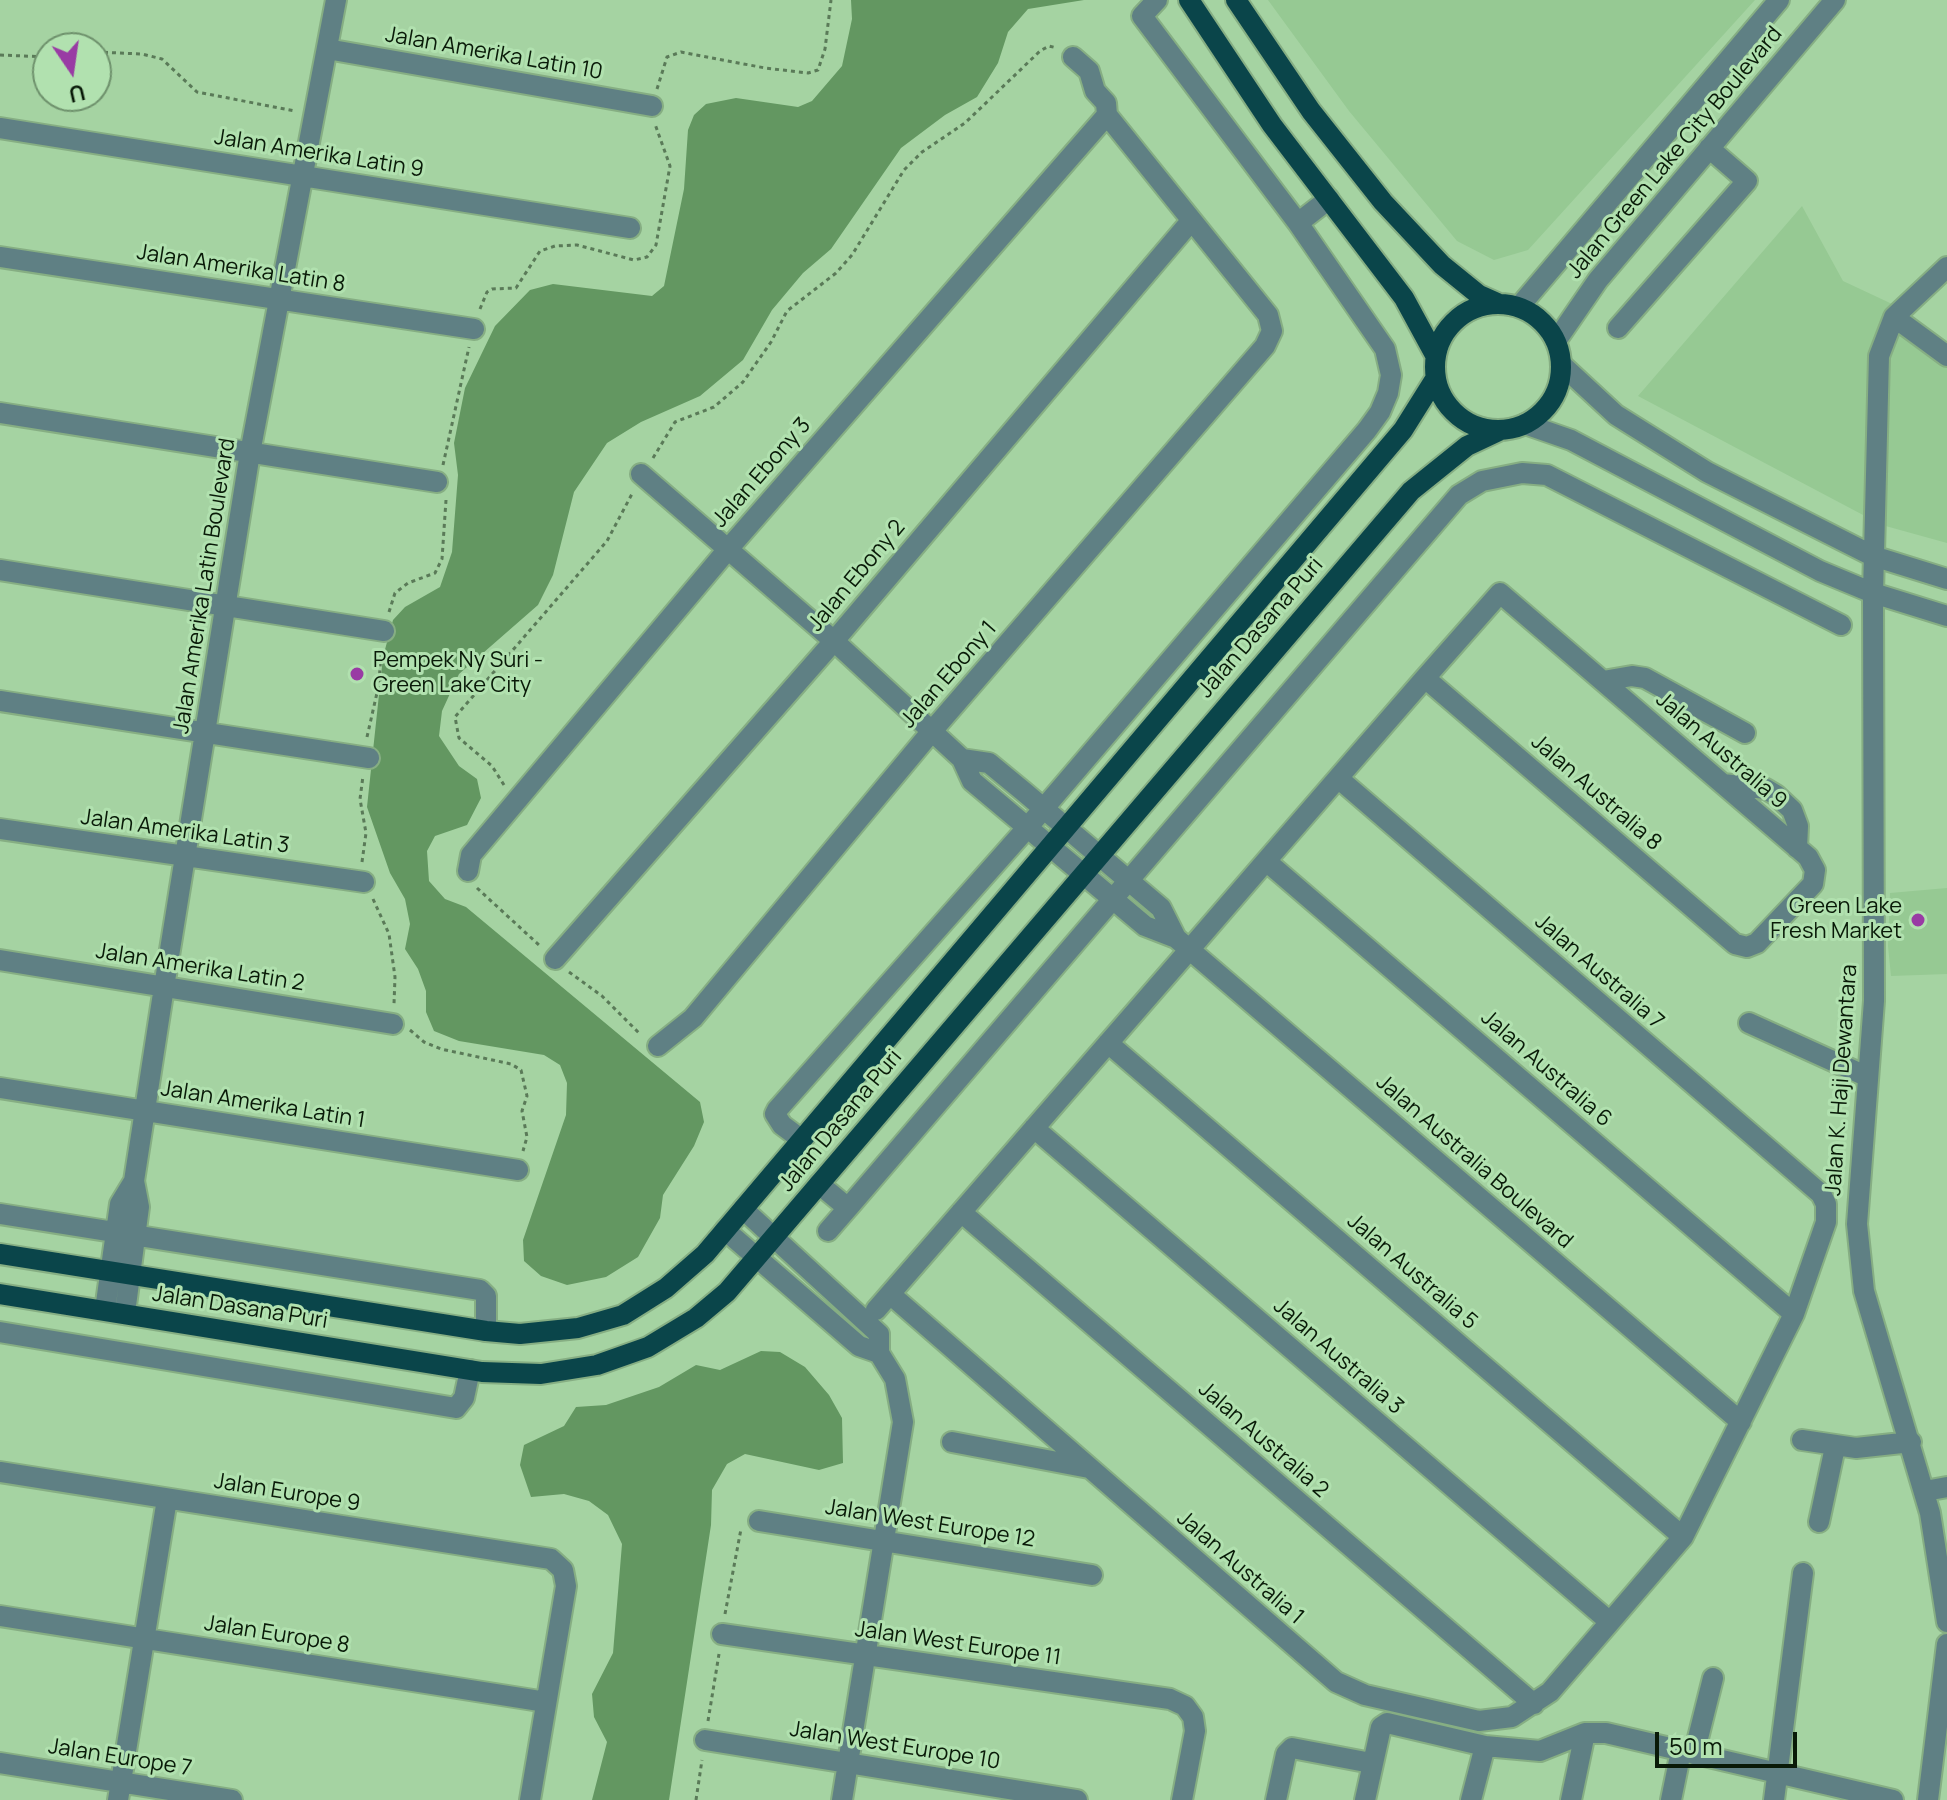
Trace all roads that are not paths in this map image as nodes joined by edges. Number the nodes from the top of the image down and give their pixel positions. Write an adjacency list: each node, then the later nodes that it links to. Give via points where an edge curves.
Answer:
1 (336, 0): 7 (street, Jalan Amerika Latin Boulevard)
2 (1157, 0): 16 (street, via 1142,16)
3 (1189, 0): 14 (main road, via 1272,125)
4 (1236, 0): 21 (main road, via 1311,111 1383,202 1442,265)
5 (1779, 0): 22 (street, Jalan Green Lake City Boulevard)
6 (1835, 0): 12 (street, Jalan Green Lake City Boulevard)
7 (327, 49): 9 (street, Jalan Amerika Latin 10); 13 (street, Jalan Amerika Latin Boulevard)
8 (1073, 57): 10 (street, via 1089,71)
9 (652, 106)
10 (1107, 115): 15 (street); 39 (street, Jalan Ebony 3)
11 (0, 128): 13 (street, Jalan Amerika Latin 9)
12 (1709, 148): 24 (street, via 1747,181); 26 (street, Jalan Green Lake City Boulevard, via 1598,280)
13 (302, 176): 17 (street, Jalan Amerika Latin 9); 20 (street, Jalan Amerika Latin Boulevard)
14 (1329, 199): 16 (street); 27 (main road, via 1404,298)
15 (1191, 221): 48 (street, Jalan Ebony 2); 52 (street, Jalan Ebony 1, via 1268,315 1272,331 1265,346)
16 (1298, 223): 58 (street, via 1385,349 1391,375 1380,412)
17 (630, 228)
18 (0, 257): 20 (street, Jalan Amerika Latin 8)
19 (1944, 272): 23 (street, Jalan K. Haji Dewantara)
20 (278, 299): 25 (street, Jalan Amerika Latin 8); 34 (street, Jalan Amerika Latin Boulevard)
21 (1497, 303): 22 (main road); 27 (main road, via 1457,318)
22 (1519, 307): 26 (main road, via 1542,320)
23 (1894, 317): 28 (street); 40 (street, Jalan K. Haji Dewantara, via 1882,346 1877,380)
24 (1618, 328)
25 (474, 329)
26 (1556, 341): 29 (main road)
27 (1435, 355): 30 (main road)
28 (1947, 356)
29 (1562, 365): 32 (main road, via 1558,389 1545,410); 40 (street, via 1616,415 1707,472)
30 (1435, 379): 33 (main road, via 1459,416 1479,427); 61 (main road, Jalan Dasana Puri, via 1403,430)
31 (0, 413): 34 (street)
32 (1525, 424): 33 (main road); 37 (street, via 1571,440)
33 (1501, 430): 64 (main road, Jalan Dasana Puri, via 1467,446 1411,491)
34 (250, 453): 36 (street); 44 (street, Jalan Amerika Latin Boulevard)
35 (641, 474): 39 (street)
36 (437, 482)
37 (1677, 498): 38 (street); 43 (street)
38 (1660, 532): 46 (street); 69 (street, via 1547,475 1501,475 1459,495)
39 (729, 548): 48 (street); 67 (street, Jalan Ebony 3, via 471,855)
40 (1873, 556): 42 (street); 43 (street, Jalan K. Haji Dewantara)
41 (0, 570): 44 (street)
42 (1947, 579)
43 (1873, 593): 45 (street); 80 (street, Jalan K. Haji Dewantara, via 1874,1001)
44 (226, 606): 47 (street); 53 (street, Jalan Amerika Latin Boulevard)
45 (1947, 616)
46 (1841, 625)
47 (384, 631)
48 (834, 641): 52 (street); 73 (street, Jalan Ebony 2)
49 (1425, 678): 50 (street, Jalan Australia 9, via 1500,593); 57 (street); 63 (street, Jalan Australia 8, via 1735,944 1757,943 1813,884 1815,870)
50 (1603, 681): 54 (street, Jalan Australia 9, via 1645,678); 63 (street, Jalan Australia 9)
51 (0, 701): 53 (street)
52 (932, 731): 56 (street); 79 (street, Jalan Ebony 1, via 693,1018)
53 (206, 733): 55 (street); 65 (street, Jalan Amerika Latin Boulevard)
54 (1745, 733)
55 (369, 758)
56 (962, 759): 58 (street, via 989,763); 59 (street, via 972,781)
57 (1338, 778): 66 (street); 102 (street, Jalan Australia 7, via 1821,1194 1826,1222)
58 (1043, 808): 59 (street); 61 (street)
59 (1027, 828): 62 (street); 84 (street, via 777,1110 782,1125)
60 (0, 829): 65 (street, Jalan Amerika Latin 3)
61 (1067, 829): 62 (main road, Jalan Dasana Puri); 64 (street)
62 (1051, 847): 68 (street); 84 (main road, Jalan Dasana Puri)
63 (1802, 852)
64 (1098, 854): 68 (main road, Jalan Dasana Puri); 69 (street)
65 (185, 856): 70 (street, Jalan Amerika Latin 3); 75 (street, Jalan Amerika Latin Boulevard)
66 (1266, 861): 72 (street); 102 (street, Jalan Australia 6)
67 (468, 871)
68 (1082, 873): 71 (street); 86 (main road, Jalan Dasana Puri)
69 (1129, 881): 71 (street); 72 (street, via 1161,908)
70 (364, 882)
71 (1113, 900): 72 (street, via 1145,926); 87 (street)
72 (1183, 943): 78 (street); 107 (street, Jalan Australia Boulevard)
73 (555, 959)
74 (0, 960): 75 (street, Jalan Amerika Latin 2)
75 (164, 987): 77 (street, Jalan Amerika Latin 2); 82 (street, Jalan Amerika Latin Boulevard)
76 (1749, 1023): 80 (street)
77 (393, 1024)
78 (1108, 1043): 83 (street); 119 (street, Jalan Australia 5)
79 (658, 1046)
80 (1868, 1077): 110 (street, Jalan K. Haji Dewantara, via 1858,1258)
81 (0, 1088): 82 (street, Jalan Amerika Latin 1)
82 (144, 1111): 85 (street, Jalan Amerika Latin 1); 93 (street, Jalan Amerika Latin Boulevard, via 134,1181 139,1207)
83 (1034, 1128): 89 (street); 124 (street, Jalan Australia 3)
84 (802, 1140): 88 (main road, Jalan Dasana Puri)
85 (518, 1170)
86 (819, 1184): 87 (street); 94 (main road, Jalan Dasana Puri)
87 (848, 1208): 92 (street)
88 (743, 1209): 91 (main road, Jalan Dasana Puri); 94 (street)
89 (961, 1212): 99 (street); 132 (street, Jalan Australia 2)
90 (0, 1214): 93 (street)
91 (725, 1230): 96 (street); 103 (main road, Jalan Dasana Puri, via 666,1288 623,1315 578,1328 520,1334)
92 (828, 1231)
93 (126, 1232): 97 (street, Jalan Amerika Latin Boulevard); 103 (street, via 480,1290 486,1296)
94 (773, 1238): 96 (main road, Jalan Dasana Puri); 105 (street, via 879,1334)
95 (0, 1254): 97 (main road, Jalan Dasana Puri)
96 (756, 1258): 105 (street, via 859,1346); 106 (main road, Jalan Dasana Puri, via 696,1318 648,1347 597,1365 541,1374)
97 (120, 1273): 101 (street, Jalan Amerika Latin Boulevard); 103 (main road, Jalan Dasana Puri)
98 (0, 1294): 101 (main road, Jalan Dasana Puri)
99 (890, 1294): 100 (street); 112 (street, Jalan Australia 1)
100 (876, 1310)
101 (115, 1312): 106 (main road, Jalan Dasana Puri)
102 (1794, 1314): 107 (street)
103 (486, 1331)
104 (0, 1332): 106 (street, via 456,1408 464,1398)
105 (879, 1353): 120 (street, via 895,1379 903,1422)
106 (470, 1370)
107 (1741, 1422): 119 (street)
108 (1802, 1440): 111 (street)
109 (952, 1442): 112 (street)
110 (1911, 1442): 111 (street); 115 (street, Jalan K. Haji Dewantara)
111 (1835, 1447): 118 (street)
112 (1089, 1468): 132 (street, Jalan Australia 1, via 1336,1682 1365,1695 1479,1721 1512,1717)
113 (0, 1472): 116 (street, Jalan Europe 9)
114 (1947, 1487): 115 (street)
115 (1925, 1491): 125 (street, Jalan K. Haji Dewantara, via 1940,1556)
116 (167, 1499): 127 (street); 131 (street, Jalan Europe 9, via 551,1559 563,1570 566,1586)
117 (759, 1521): 120 (street, Jalan West Europe 12)
118 (1819, 1522)
119 (1683, 1537): 124 (street)
120 (883, 1541): 122 (street, Jalan West Europe 12); 129 (street)
121 (1803, 1573): 140 (street)
122 (1092, 1575)
123 (0, 1616): 127 (street, Jalan Europe 8)
124 (1610, 1622): 132 (street)
125 (1947, 1622)
126 (722, 1634): 129 (street, Jalan West Europe 11)
127 (144, 1639): 131 (street, Jalan Europe 8); 141 (street)
128 (1947, 1644): 155 (street)
129 (865, 1655): 138 (street); 147 (street, Jalan West Europe 11, via 1170,1699 1185,1706 1195,1731)
130 (1713, 1678): 136 (street)
131 (546, 1702): 144 (street)
132 (1534, 1704)
133 (1585, 1733): 135 (street, via 1540,1751); 136 (street); 151 (street)
134 (705, 1740): 138 (street, Jalan West Europe 10)
135 (1485, 1746): 139 (street, via 1387,1723 1381,1727); 150 (street)
136 (1688, 1752): 140 (street); 152 (street)
137 (0, 1763): 141 (street, Jalan Europe 7)
138 (848, 1763): 145 (street); 146 (street, Jalan West Europe 10)
139 (1371, 1763): 148 (street, via 1292,1748); 149 (street)
140 (1780, 1774): 142 (street); 153 (street)
141 (119, 1791): 143 (street, Jalan Europe 7)
142 (1847, 1795): 154 (street)
143 (232, 1800)
144 (530, 1800)
145 (842, 1800)
146 (1077, 1800)
147 (1182, 1800)
148 (1276, 1800)
149 (1365, 1800)
150 (1471, 1800)
151 (1571, 1800)
152 (1671, 1800)
153 (1774, 1800)
154 (1893, 1800)
155 (1928, 1800)

